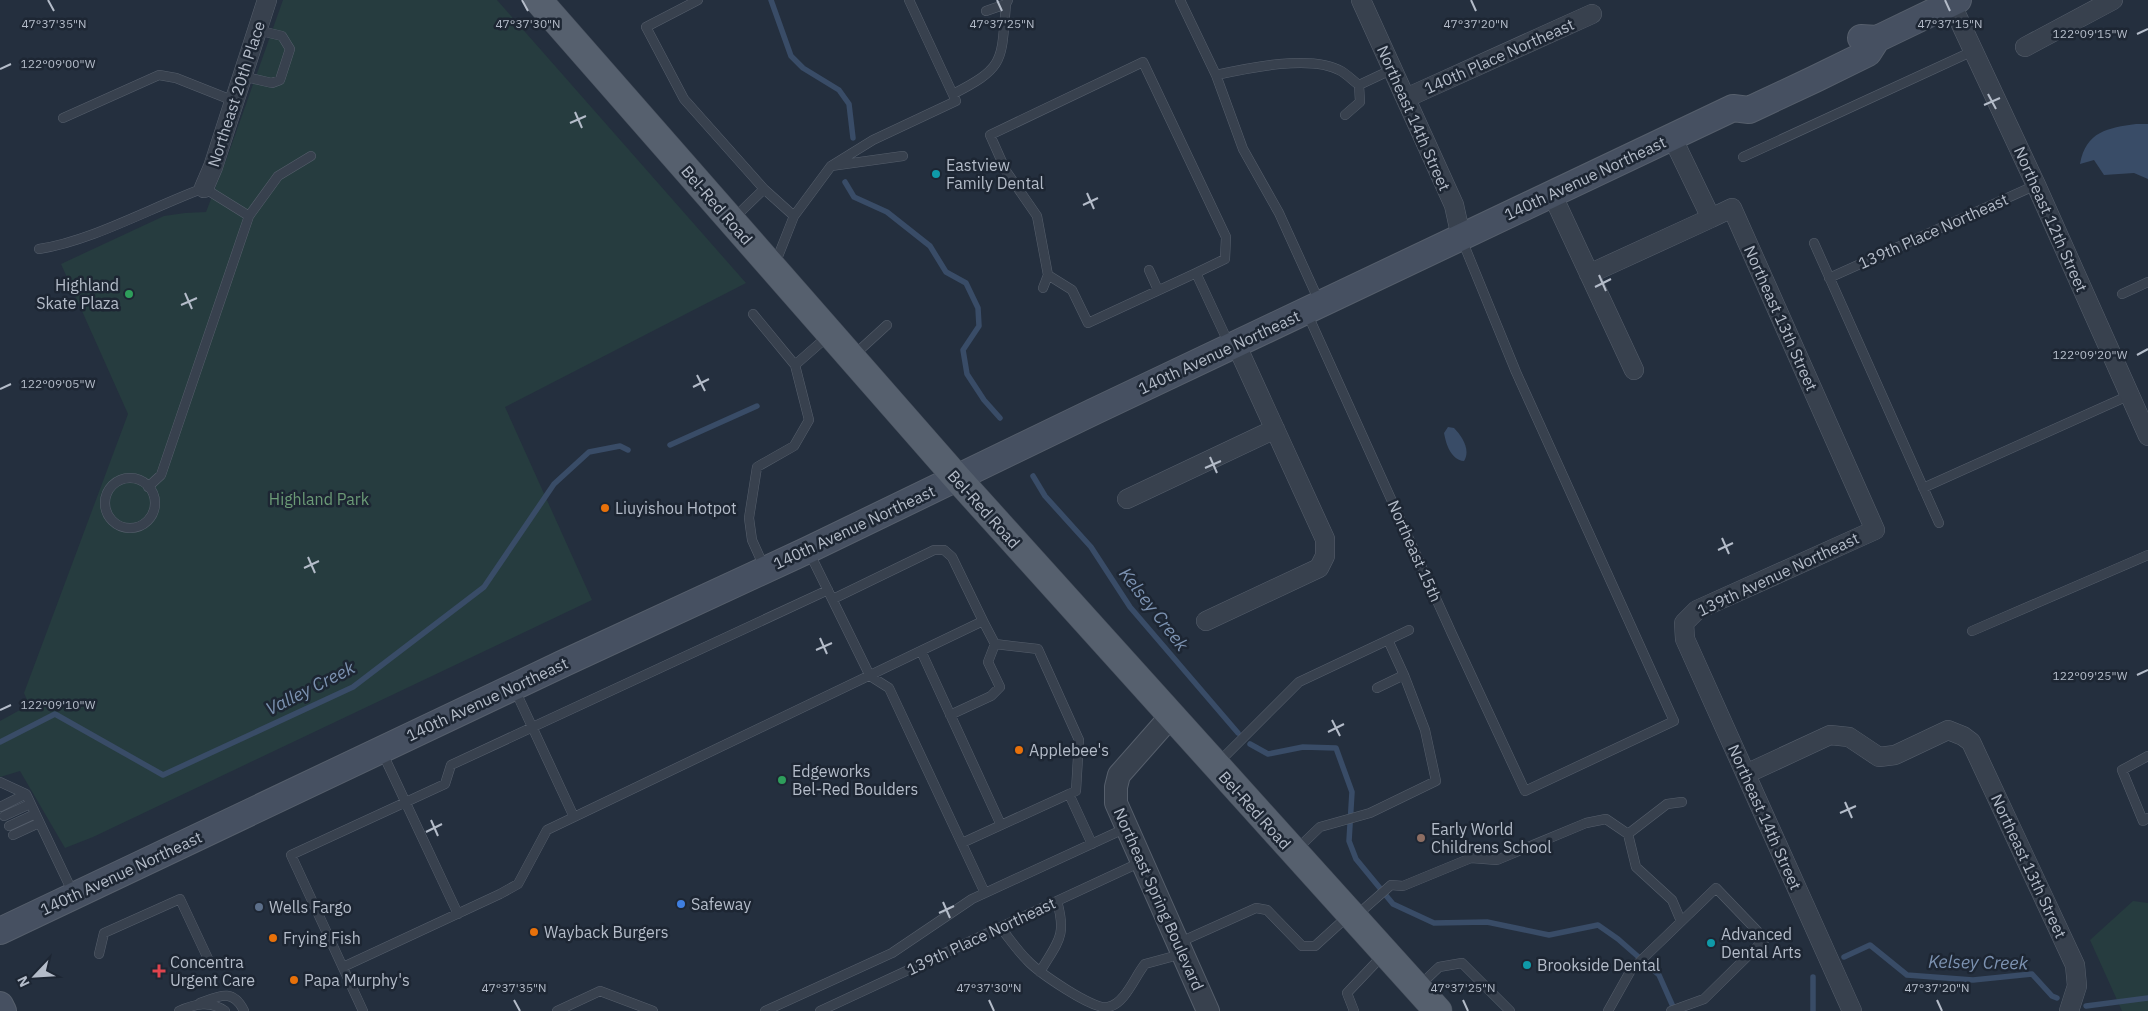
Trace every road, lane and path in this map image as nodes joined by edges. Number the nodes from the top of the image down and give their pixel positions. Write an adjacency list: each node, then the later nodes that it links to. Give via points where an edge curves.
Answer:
1 (268, 0): 12 (street, Northeast 20th Place)
2 (538, 0): 36 (main road, Bel-Red Road)
3 (698, 0): 31 (lane, via 646,27 684,98)
4 (909, 0): 19 (lane)
5 (1180, 0): 16 (lane, Northeast 15th)
6 (1361, 0): 15 (street, Northeast 14th Street)
7 (2113, 0): 13 (street)
8 (1007, 2): 10 (lane); 19 (lane, via 1002,54 992,70 977,82)
9 (1944, 4): 14 (street, Northeast 12th Street); 24 (main road, 140th Avenue Northeast, via 1877,38 1868,53 1815,79 1749,110 1733,108)
10 (986, 11)
11 (1592, 14): 20 (street, 140th Place Northeast)
12 (257, 30): 17 (street, Northeast 20th Place); 17 (lane, via 282,36 290,49 280,80 272,83)
13 (2025, 46)
14 (1973, 51): 27 (lane); 29 (street, Northeast 12th Street)
15 (1392, 69): 18 (lane); 20 (street, Northeast 14th Street)
16 (1216, 75): 18 (lane, via 1282,64 1320,64 1340,70); 50 (lane, Northeast 15th, via 1243,149 1279,213)
17 (242, 76): 21 (street, Northeast 20th Place)
18 (1359, 85): 22 (lane, via 1360,102)
19 (952, 94): 28 (lane, via 956,101 873,140)
20 (1406, 98): 37 (street, Northeast 14th Street, via 1456,211)
21 (234, 101): 23 (lane, via 176,78 159,75); 30 (street, Northeast 20th Place)
22 (1346, 115)
23 (63, 118)
24 (1672, 137): 32 (main road, 140th Avenue Northeast); 35 (street)
25 (310, 156): 33 (lane, via 278,176)
26 (903, 156): 28 (lane)
27 (1742, 158)
28 (831, 166): 34 (lane)
29 (2036, 185): 45 (lane, 139th Place Northeast); 58 (street, Northeast 12th Street)
30 (204, 188): 33 (lane); 39 (lane, via 117,224 54,247)
31 (764, 189): 34 (lane); 36 (lane)
32 (1552, 194): 37 (main road, 140th Avenue Northeast); 43 (street)
33 (249, 216): 62 (lane, via 161,475)
34 (794, 216): 40 (lane)
35 (1711, 218): 43 (street); 66 (street, Northeast 13th Street, via 1732,208)
36 (731, 221): 40 (main road, Bel-Red Road)
37 (1461, 237): 50 (main road, 140th Avenue Northeast); 50 (lane, Northeast 15th, via 1516,372 1674,721 1525,790 1452,634)
38 (1814, 242): 45 (lane)
39 (38, 249)
40 (773, 269): 53 (main road, Bel-Red Road)
41 (1149, 270): 48 (lane)
42 (1196, 273): 44 (lane, via 1225,259 1226,237 1143,62 990,135 1006,171 1037,216); 48 (lane); 54 (lane)
43 (1589, 274): 57 (street)
44 (1048, 276): 47 (lane); 48 (lane, via 1072,290 1088,323)
45 (1830, 278): 63 (lane)
46 (2148, 282): 49 (lane)
47 (1043, 288)
48 (1158, 290)
49 (2122, 294)
50 (1313, 307): 54 (main road, 140th Avenue Northeast)
51 (753, 314): 56 (lane)
52 (887, 325): 55 (lane)
53 (830, 335): 55 (main road, Bel-Red Road); 56 (lane)
54 (1233, 345): 59 (street); 61 (main road, 140th Avenue Northeast)
55 (851, 358): 61 (main road, Bel-Red Road)
56 (795, 365): 69 (lane, via 809,420 794,446 757,467 749,518 752,540)
57 (1634, 370)
58 (2130, 395): 60 (street, Northeast 12th Street); 63 (lane)
59 (1275, 429): 64 (street); 73 (street, via 1325,539 1325,556 1319,568)
60 (2148, 436)
61 (957, 478): 67 (main road, 140th Avenue Northeast); 85 (main road, Bel-Red Road)
62 (148, 487): 62 (lane, via 134,478 118,481 112,486 106,509 115,523 130,528 146,523 156,501)
63 (1924, 488): 65 (lane)
64 (1127, 499)
65 (1939, 524)
66 (1875, 530): 74 (street, 139th Avenue Northeast, via 1697,610)
67 (808, 550): 69 (main road, 140th Avenue Northeast); 70 (lane)
68 (2148, 555): 76 (lane)
69 (765, 569): 82 (main road, 140th Avenue Northeast)
70 (828, 590): 71 (lane); 86 (lane)
71 (833, 599): 72 (lane, via 934,550 944,550 952,557); 81 (lane)
72 (983, 620): 78 (lane); 79 (lane)
73 (1206, 621)
74 (1684, 623): 90 (street, Northeast 14th Street, via 1685,639)
75 (1409, 630): 77 (lane)
76 (1972, 631)
77 (1388, 640): 80 (lane); 89 (lane, via 1299,682)
78 (995, 644): 84 (lane, via 988,662 1000,687 991,696); 93 (lane, via 1038,649 1079,740 1076,791)
79 (921, 651): 81 (lane); 84 (lane)
80 (1404, 675): 83 (lane); 110 (lane, via 1425,730 1436,781 1370,813 1320,827)
81 (870, 676): 100 (lane); 108 (lane, via 889,688)
82 (513, 687): 86 (lane); 87 (main road, 140th Avenue Northeast)
83 (1377, 688)
84 (950, 716): 103 (lane)
85 (1171, 716): 89 (main road, Bel-Red Road); 105 (street, Northeast Spring Boulevard, via 1119,775 1116,803)
86 (532, 727): 95 (lane, via 451,765 445,784); 100 (lane)
87 (380, 750): 95 (lane); 113 (main road, 140th Avenue Northeast)
88 (2148, 756): 101 (lane, via 2122,770 2142,820)
89 (1215, 766): 110 (main road, Bel-Red Road)
90 (1746, 774): 144 (street, Northeast 14th Street); 145 (street, Northeast 13th Street, via 1830,735 1850,738 1872,754 1885,758 1948,730 1971,742 2075,965 2077,986)
91 (0, 782): 92 (lane)
92 (26, 794): 96 (lane); 97 (lane)
93 (1070, 794): 103 (lane); 109 (lane)
94 (1682, 802): 106 (lane, via 1667,804)
95 (407, 803): 115 (lane); 124 (lane, via 291,856)
96 (30, 804): 98 (lane); 99 (lane)
97 (0, 807)
98 (35, 814): 102 (lane); 104 (lane)
99 (4, 816)
100 (574, 817): 115 (lane, via 547,830 518,884)
101 (2148, 818)
102 (39, 823): 107 (lane); 113 (lane)
103 (1001, 825): 108 (lane)
104 (9, 826)
105 (1126, 828): 109 (lane); 111 (street, Northeast Spring Boulevard)
106 (1628, 834): 116 (lane, via 1606,819 1586,823 1497,860 1471,858 1403,886 1391,885); 117 (lane, via 1636,867 1672,900)
107 (13, 835)
108 (962, 843): 112 (lane)
109 (1092, 844): 112 (lane)
110 (1293, 852): 116 (main road, Bel-Red Road)
111 (1141, 862): 114 (lane, 139th Place Northeast); 120 (street, Northeast Spring Boulevard)
112 (985, 893): 136 (lane, via 892,953)
113 (74, 896): 119 (main road, 140th Avenue Northeast)
114 (1057, 901): 118 (lane, 139th Place Northeast); 125 (lane, via 1063,922 1061,935)
115 (458, 914): 124 (lane)
116 (1351, 917): 120 (lane, via 1315,946 1302,946 1267,910 1256,908); 121 (main road, Bel-Red Road)
117 (1682, 921): 142 (lane, via 1631,970); 143 (lane, via 1716,888 1766,939 1704,999)
118 (1000, 927): 125 (lane); 137 (lane, 139th Place Northeast)
119 (0, 931)
120 (1180, 949): 125 (lane, via 1145,964 1117,1003 1108,1008 1095,1006); 138 (street, Northeast Spring Boulevard)
121 (1385, 953): 126 (main road, Bel-Red Road); 139 (lane, via 1346,993)
122 (99, 954): 123 (lane, via 104,933 180,899)
123 (210, 963)
124 (343, 967): 133 (lane)
125 (1040, 972)
126 (1417, 988): 140 (main road, Bel-Red Road); 141 (lane, via 1439,967 1462,963)
127 (200, 1003): 130 (lane); 131 (lane, via 218,1006); 132 (lane, via 220,995 233,997)
128 (0, 1005): 129 (main road)
129 (3, 1011)
130 (179, 1011)
131 (225, 1011)
132 (244, 1011)
133 (363, 1011)
134 (557, 1011): 135 (lane, via 600,991)
135 (653, 1011)
136 (765, 1011)
137 (820, 1011)
138 (1208, 1011)
139 (1354, 1011)
140 (1438, 1011)
141 (1510, 1011)
142 (1608, 1011)
143 (1672, 1011)
144 (1852, 1011)
145 (2069, 1011)

